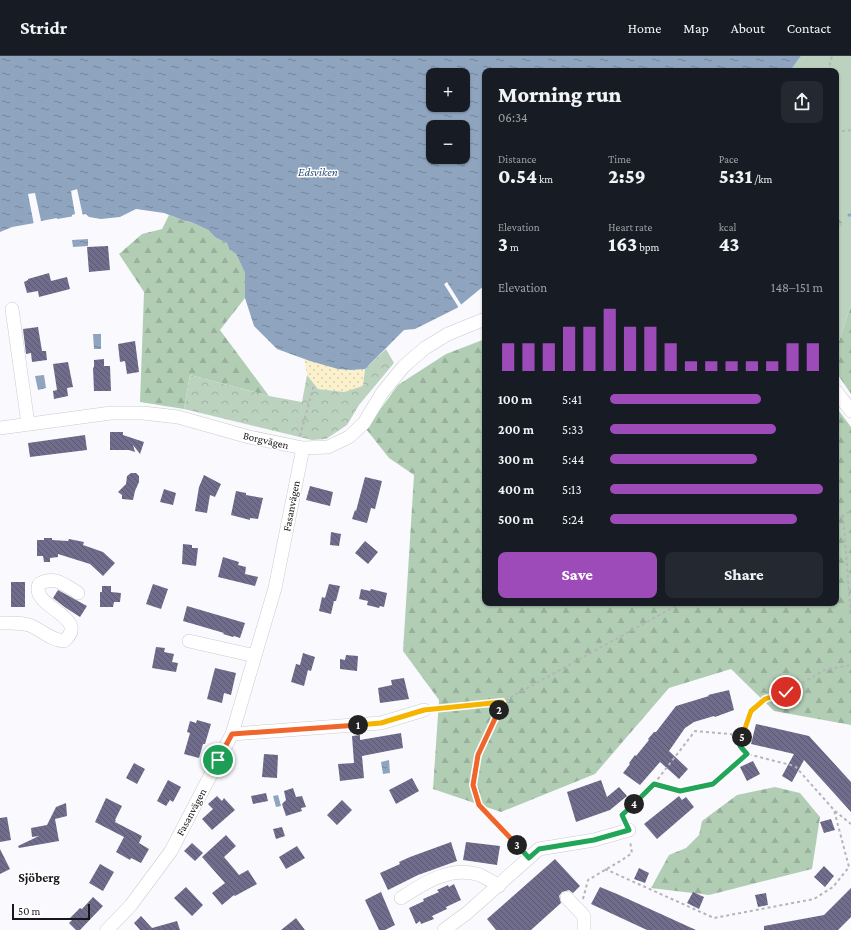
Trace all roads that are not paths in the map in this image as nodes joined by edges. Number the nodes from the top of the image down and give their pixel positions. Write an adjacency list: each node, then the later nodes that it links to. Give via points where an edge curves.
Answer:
1 (12, 309): 5 (street)
2 (482, 320): 7 (street, Borgvägen, via 448,334 425,348 404,366 364,423 349,437 328,447)
3 (839, 395): 4 (street)
4 (851, 411)
5 (28, 424): 6 (street, Borgvägen); 7 (street, Borgvägen, via 111,413 143,413 178,417)
6 (0, 428)
7 (300, 448): 11 (street, Fasanvägen, via 275,588)
8 (78, 593): 9 (street, via 51,580 39,584 37,589 42,599 71,625 69,636 64,641 56,641 29,625)
9 (0, 623)
10 (189, 641): 11 (street)
11 (255, 656): 13 (street, Fasanvägen)
12 (424, 710): 13 (street, via 381,723)
13 (232, 734): 18 (street, Fasanvägen, via 171,850 131,905)
14 (629, 830): 15 (street, via 594,840 539,849)
15 (499, 886): 16 (street, via 480,875 442,875); 19 (street)
16 (401, 898)
17 (567, 898): 20 (street, via 584,916)
18 (107, 930)
19 (444, 930)
20 (584, 930)

